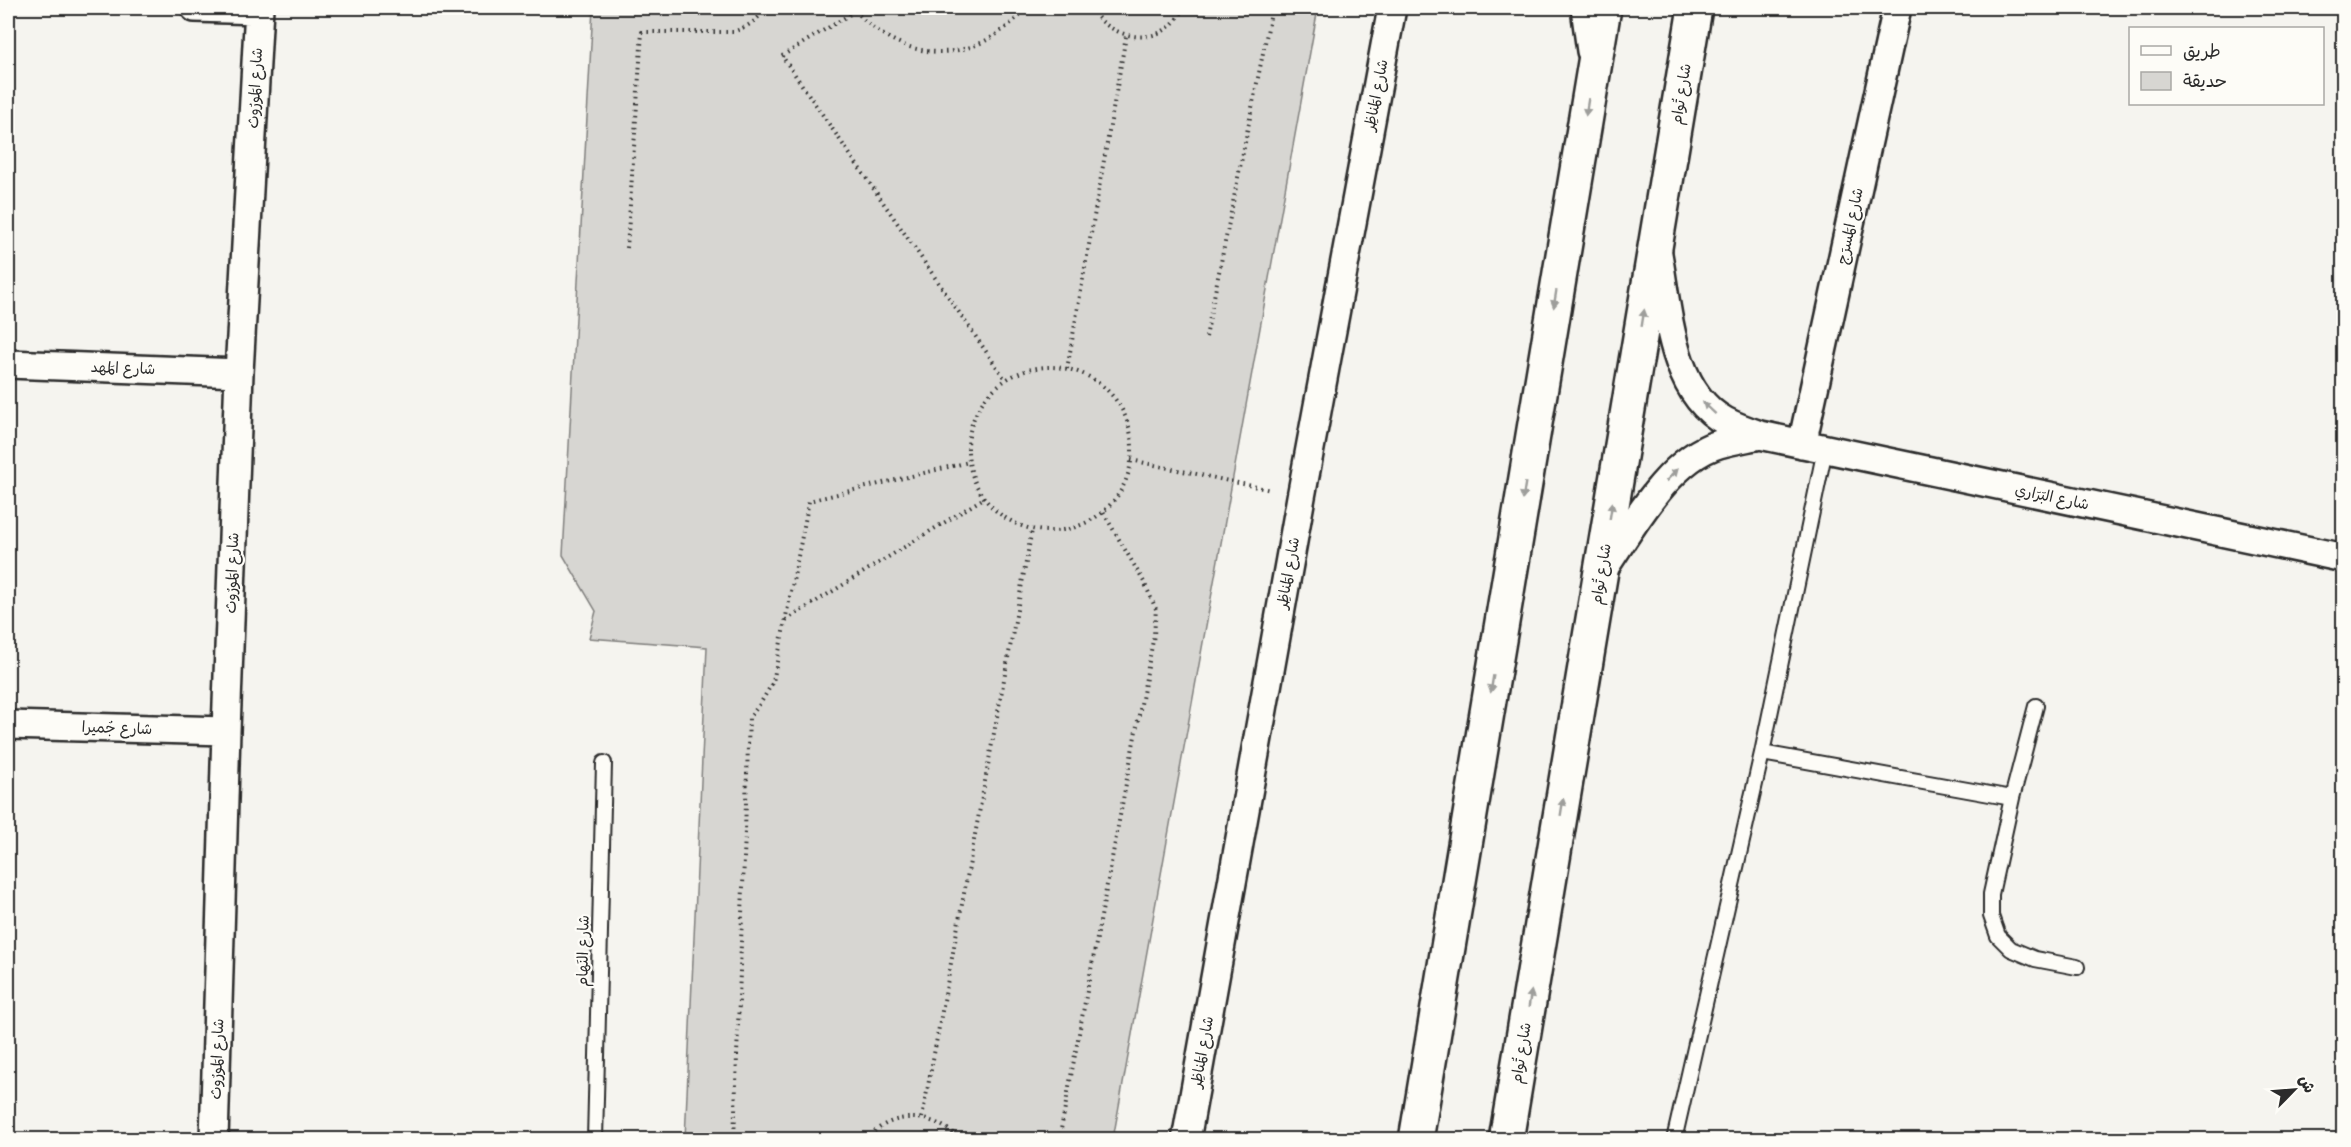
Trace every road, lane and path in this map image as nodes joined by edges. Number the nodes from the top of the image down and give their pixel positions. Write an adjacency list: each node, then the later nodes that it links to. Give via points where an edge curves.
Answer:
1 (195, 8): 13 (street)
2 (766, 8): 18 (path, via 746,27 733,32 642,32)
3 (860, 8): 14 (path)
4 (1026, 8): 14 (path, via 994,37 975,46 931,52 889,39)
5 (1090, 8): 15 (path, via 1111,30)
6 (1183, 8): 15 (path, via 1170,25 1157,33)
7 (1272, 8): 19 (path)
8 (1392, 8): 28 (street, شارع المَناظِر)
9 (1585, 8): 16 (street)
10 (1604, 8): 16 (main road)
11 (1695, 8): 17 (main road, شارع تُوام)
12 (1897, 8): 25 (street, شارع المَسرَج)
13 (259, 9): 22 (street, شارع المَورُوث)
14 (855, 11): 23 (path, via 782,56)
15 (1126, 36): 21 (path)
16 (1593, 69): 50 (main road, one-way to 50)
17 (1656, 244): 24 (street, شارع البَرَاري, one-way to 17, via 1709,410 1686,380 1678,362); 33 (main road, شارع تُوام, one-way to 17)
18 (627, 248)
19 (1206, 337)
20 (8, 364): 22 (street, شارع المَهد)
21 (1067, 369): 23 (path, via 1025,370); 26 (path, via 1087,375 1117,402 1131,440)
22 (239, 373): 37 (street, شارع المَورُوث)
23 (1005, 380): 27 (path, via 990,392 975,415 968,443)
24 (1760, 435): 25 (street, شارع البَرَاري); 33 (street, شارع البَرَاري, one-way to 24, via 1666,480 1682,465 1718,444)
25 (1814, 447): 32 (street, شارع البَرَاري); 38 (lane)
26 (1131, 460): 28 (path); 30 (path, via 1117,497)
27 (969, 462): 29 (path); 34 (path, via 808,501)
28 (1301, 497): 49 (street, شارع المَناظِر)
29 (984, 498): 31 (path, via 997,512); 34 (path)
30 (1103, 512): 31 (path, via 1070,529); 48 (path, via 1156,609)
31 (1032, 530): 42 (path)
32 (2343, 558)
33 (1601, 573): 51 (main road, شارع تُوام, one-way to 33)
34 (786, 620): 45 (path, via 773,682 749,718)
35 (2036, 706): 40 (lane)
36 (8, 725): 37 (street, شارع جُميرا)
37 (226, 731): 43 (street, شارع المَورُوث)
38 (1762, 753): 40 (lane); 52 (lane)
39 (604, 763): 44 (lane, شارع النَهام)
40 (2012, 798): 41 (lane, via 1991,894 1991,916 1998,936 2011,949 2035,959)
41 (2077, 967)
42 (922, 1118): 46 (path, via 904,1117 887,1123); 47 (path, via 938,1122)
43 (214, 1140)
44 (595, 1140)
45 (734, 1140)
46 (866, 1140)
47 (960, 1140)
48 (1059, 1140)
49 (1186, 1140)
50 (1416, 1140)
51 (1506, 1140)
52 (1674, 1140)

